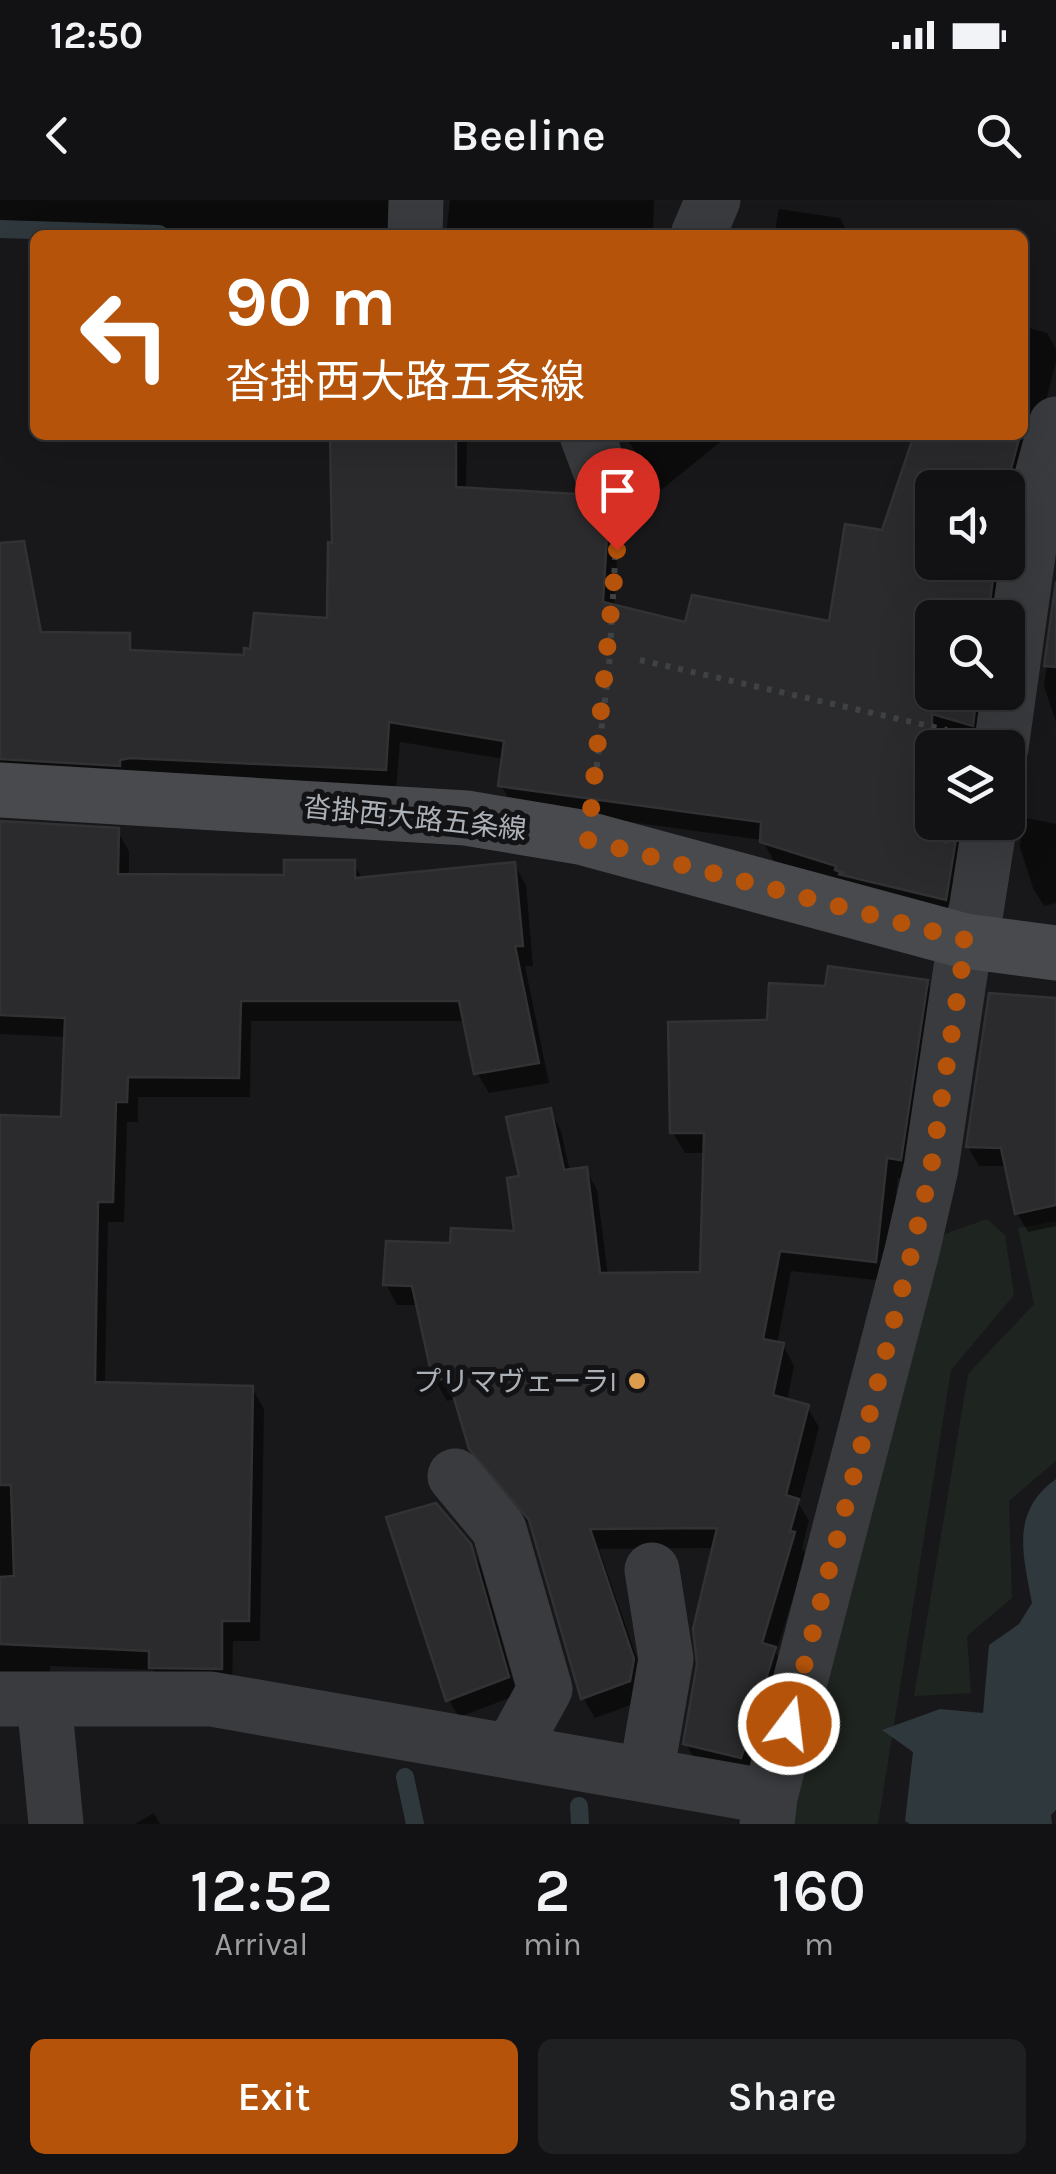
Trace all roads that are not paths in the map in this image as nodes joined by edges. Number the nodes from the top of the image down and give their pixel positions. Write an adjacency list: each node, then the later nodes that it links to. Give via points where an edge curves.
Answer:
1 (416, 200): 3 (street)
2 (713, 200): 4 (street)
3 (415, 230)
4 (700, 230)
5 (1056, 424): 8 (street, via 1036,498)
6 (589, 440): 7 (street)
7 (607, 488)
8 (1004, 730)
9 (0, 790): 11 (main road, 沓掛西大路五条線, via 466,818 588,840)
10 (987, 840): 11 (street)
11 (966, 940): 12 (main road, 沓掛西大路五条線); 18 (street, via 931,1168)
12 (1056, 953)
13 (455, 1476): 16 (street, via 499,1529 546,1690)
14 (652, 1570): 17 (street, via 666,1659)
15 (22, 1700): 16 (street, via 210,1700); 19 (street)
16 (512, 1749): 17 (street)
17 (646, 1774): 18 (street)
18 (768, 1810)
19 (56, 1824)

